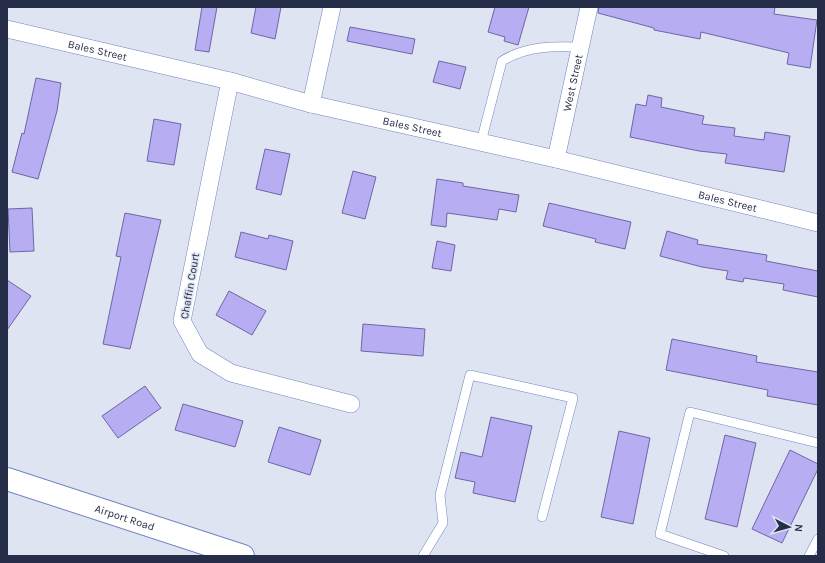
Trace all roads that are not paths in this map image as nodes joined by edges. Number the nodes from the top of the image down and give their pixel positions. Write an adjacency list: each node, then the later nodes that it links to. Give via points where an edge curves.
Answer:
1 (332, 7): 6 (street)
2 (589, 7): 4 (street, West Street)
3 (7, 29): 5 (street, Bales Street)
4 (580, 47): 7 (lane, via 538,48 513,54 502,61); 8 (street, West Street)
5 (230, 81): 6 (street, Bales Street); 10 (street, Chaffin Court, via 182,321 200,354 231,373)
6 (311, 104): 7 (street, Bales Street)
7 (481, 142): 8 (street, Bales Street)
8 (556, 160): 9 (street, Bales Street)
9 (818, 223)
10 (351, 404)
11 (818, 443): 17 (lane, via 690,412 660,534)
12 (7, 479): 15 (highway, Airport Road)
13 (542, 517): 16 (lane, via 573,398 470,374 440,495 443,523)
14 (818, 539): 18 (lane)
15 (243, 556)
16 (423, 556)
17 (724, 556)
18 (809, 556)

